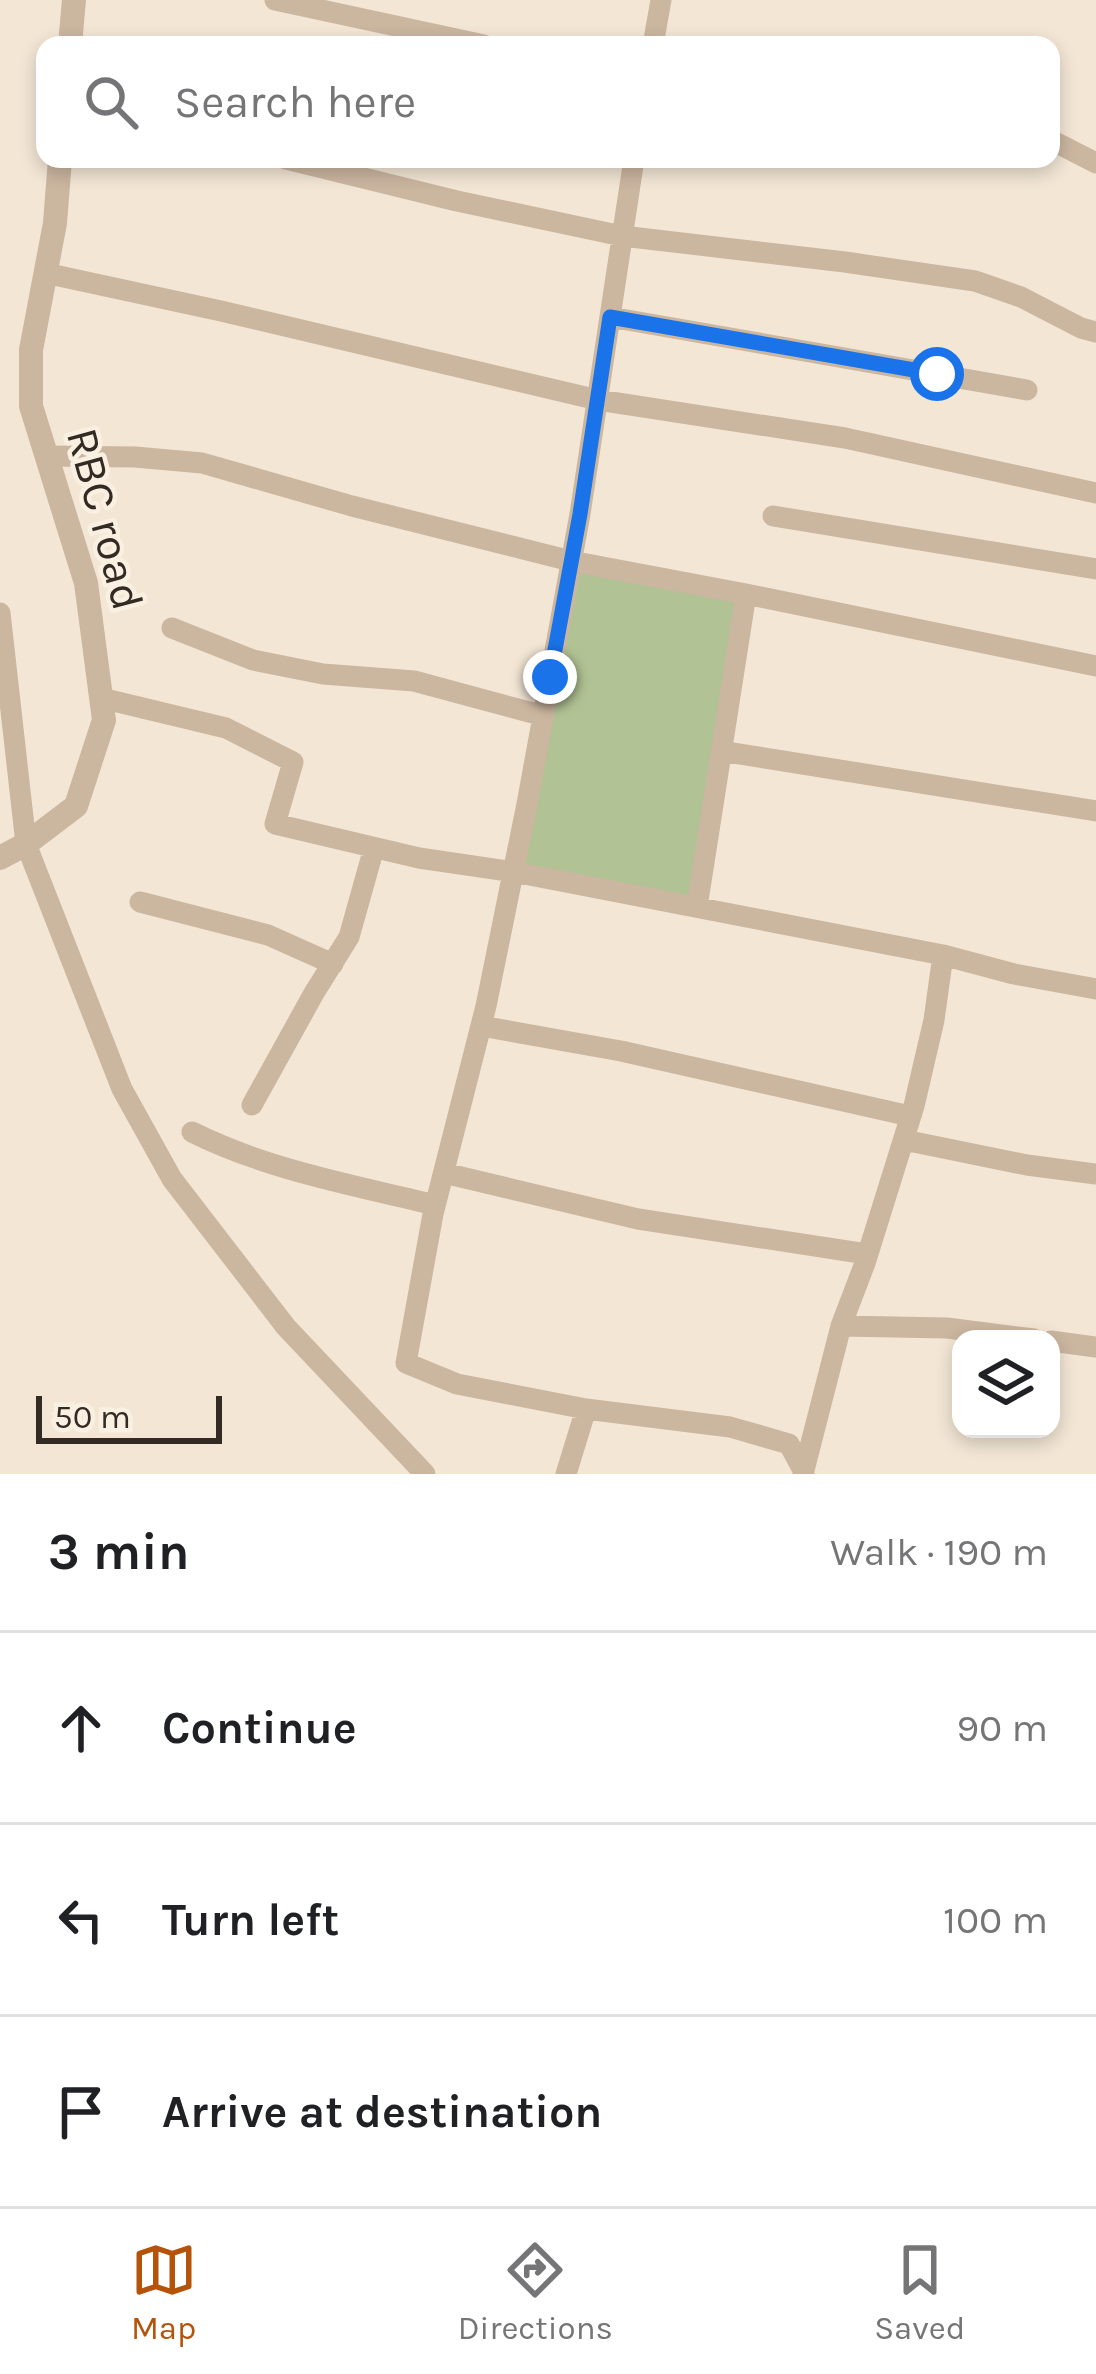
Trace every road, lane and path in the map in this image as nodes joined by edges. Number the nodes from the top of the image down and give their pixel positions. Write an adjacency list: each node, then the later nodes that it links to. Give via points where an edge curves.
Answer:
1 (74, 0): 4 (street)
2 (274, 0): 5 (street)
3 (661, 0): 6 (street)
4 (71, 36)
5 (442, 36)
6 (655, 36)
7 (1060, 145): 8 (street)
8 (1096, 163)
9 (59, 168): 13 (street, RBC road)
10 (323, 168): 12 (street)
11 (633, 168): 12 (street)
12 (622, 236): 14 (street); 15 (street, via 975,280)
13 (44, 273): 17 (street); 18 (street, RBC road, via 31,406)
14 (610, 317): 16 (street); 17 (street)
15 (1096, 332)
16 (1027, 390)
17 (598, 400): 19 (street, via 845,438); 21 (street)
18 (47, 456): 21 (street, via 202,463); 27 (street, RBC road, via 86,583)
19 (1096, 493)
20 (773, 516): 22 (street)
21 (571, 561): 23 (street); 28 (street)
22 (1096, 569)
23 (746, 593): 26 (street); 29 (street)
24 (0, 613): 31 (street)
25 (172, 628): 28 (street, via 253,660 414,681)
26 (1096, 666)
27 (101, 698): 31 (street, RBC road, via 104,720 76,806); 32 (street, via 226,728 292,762 275,824)
28 (544, 716): 34 (street)
29 (721, 751): 30 (street); 36 (street)
30 (1096, 811)
31 (26, 844): 33 (street, RBC road); 55 (street, via 122,1089 172,1179 286,1327)
32 (374, 848): 34 (street); 38 (street, via 349,937)
33 (0, 858)
34 (514, 872): 36 (street); 40 (street)
35 (140, 902): 38 (street, via 268,935)
36 (697, 907): 37 (street)
37 (943, 955): 39 (street); 42 (street)
38 (333, 964): 41 (street)
39 (1096, 988)
40 (481, 1026): 42 (street); 45 (street)
41 (252, 1106)
42 (910, 1116): 44 (street)
43 (192, 1132): 47 (street, via 319,1177)
44 (904, 1140): 46 (street); 48 (street)
45 (444, 1173): 47 (street); 48 (street, via 638,1219)
46 (1096, 1174)
47 (435, 1205): 53 (street, via 406,1363 457,1384)
48 (868, 1254): 49 (street)
49 (841, 1326): 50 (street); 54 (street)
50 (963, 1330)
51 (1060, 1342): 52 (street)
52 (1096, 1347)
53 (586, 1409): 54 (street, via 730,1427 789,1444); 56 (street)
54 (804, 1473)
55 (425, 1474)
56 (566, 1474)

